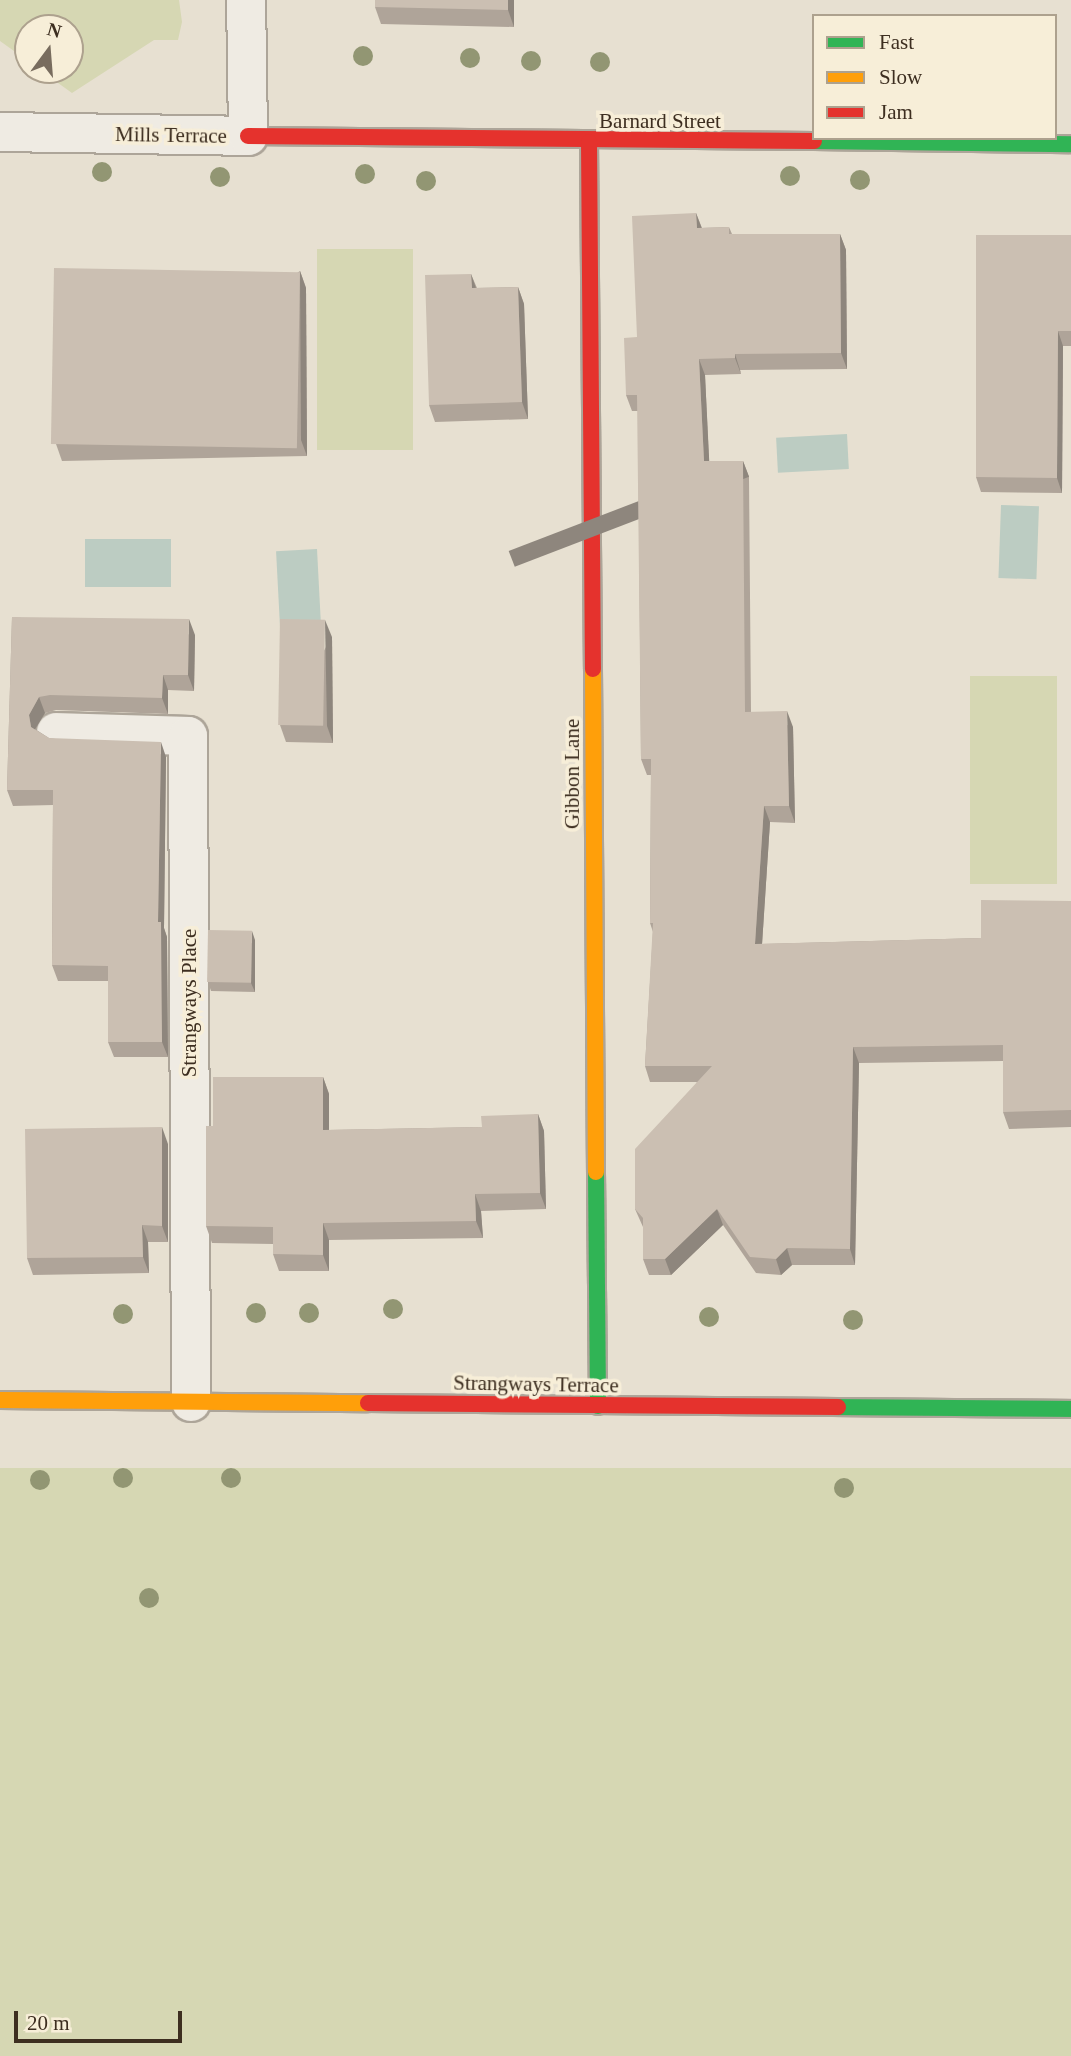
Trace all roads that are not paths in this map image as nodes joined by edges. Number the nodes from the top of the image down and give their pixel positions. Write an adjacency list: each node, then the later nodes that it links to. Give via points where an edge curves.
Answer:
1 (246, 0): 3 (street, Mills Terrace)
2 (0, 132): 3 (street, Mills Terrace)
3 (248, 136): 4 (street, Barnard Street)
4 (589, 142): 5 (street, Barnard Street); 9 (street, Gibbon Lane)
5 (1071, 144)
6 (56, 732): 8 (street, Strangways Place, via 188,736)
7 (0, 1400): 8 (street, Strangways Terrace)
8 (191, 1402): 9 (street, Strangways Terrace)
9 (598, 1406): 10 (street, Strangways Terrace)
10 (1071, 1409)

